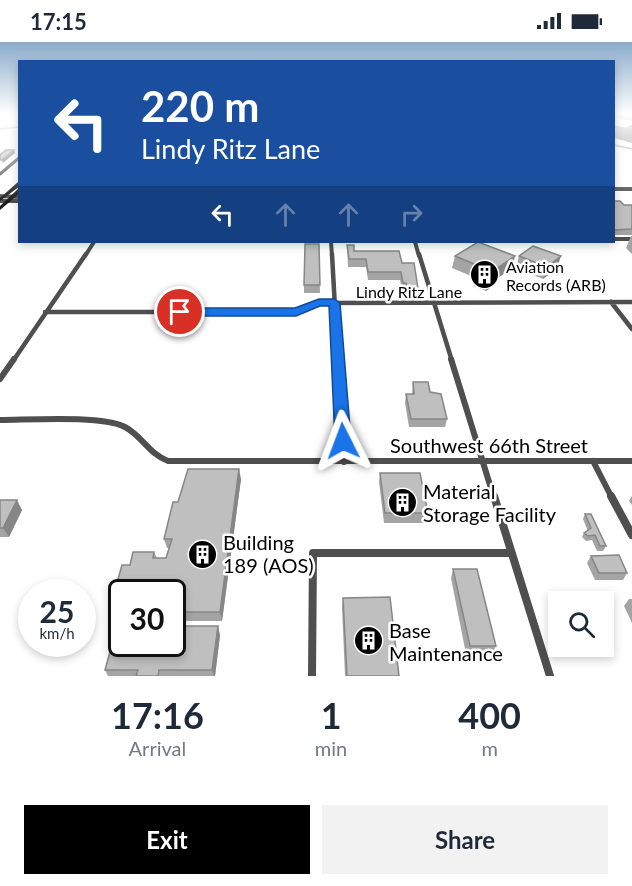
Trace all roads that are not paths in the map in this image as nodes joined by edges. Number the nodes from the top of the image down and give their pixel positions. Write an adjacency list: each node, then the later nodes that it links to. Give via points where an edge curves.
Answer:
1 (18, 159): 2 (street)
2 (0, 174)
3 (18, 185): 7 (main road)
4 (615, 189): 5 (street)
5 (632, 189)
6 (18, 191): 7 (main road)
7 (4, 198): 8 (main road)
8 (0, 208)
9 (615, 239): 10 (street)
10 (632, 239)
11 (93, 243): 18 (street)
12 (331, 243): 17 (street)
13 (415, 243): 14 (street)
14 (433, 302): 15 (street, Lindy Ritz Lane); 17 (street, Lindy Ritz Lane); 25 (street)
15 (611, 302): 16 (street, Lindy Ritz Lane); 19 (street)
16 (632, 302)
17 (334, 303): 18 (street, Lindy Ritz Lane, via 319,303 296,312); 24 (street)
18 (45, 312): 20 (street)
19 (632, 329)
20 (0, 379)
21 (0, 420): 24 (street, Southwest 66th Street, via 107,421 124,426 155,457 168,461)
22 (593, 461): 23 (street, Southwest 66th Street); 25 (street, Southwest 66th Street); 26 (street)
23 (632, 461)
24 (344, 462): 25 (street, Southwest 66th Street)
25 (483, 462): 27 (street)
26 (632, 535)
27 (511, 553): 28 (street, via 313,553); 29 (street)
28 (312, 676)
29 (550, 676)

